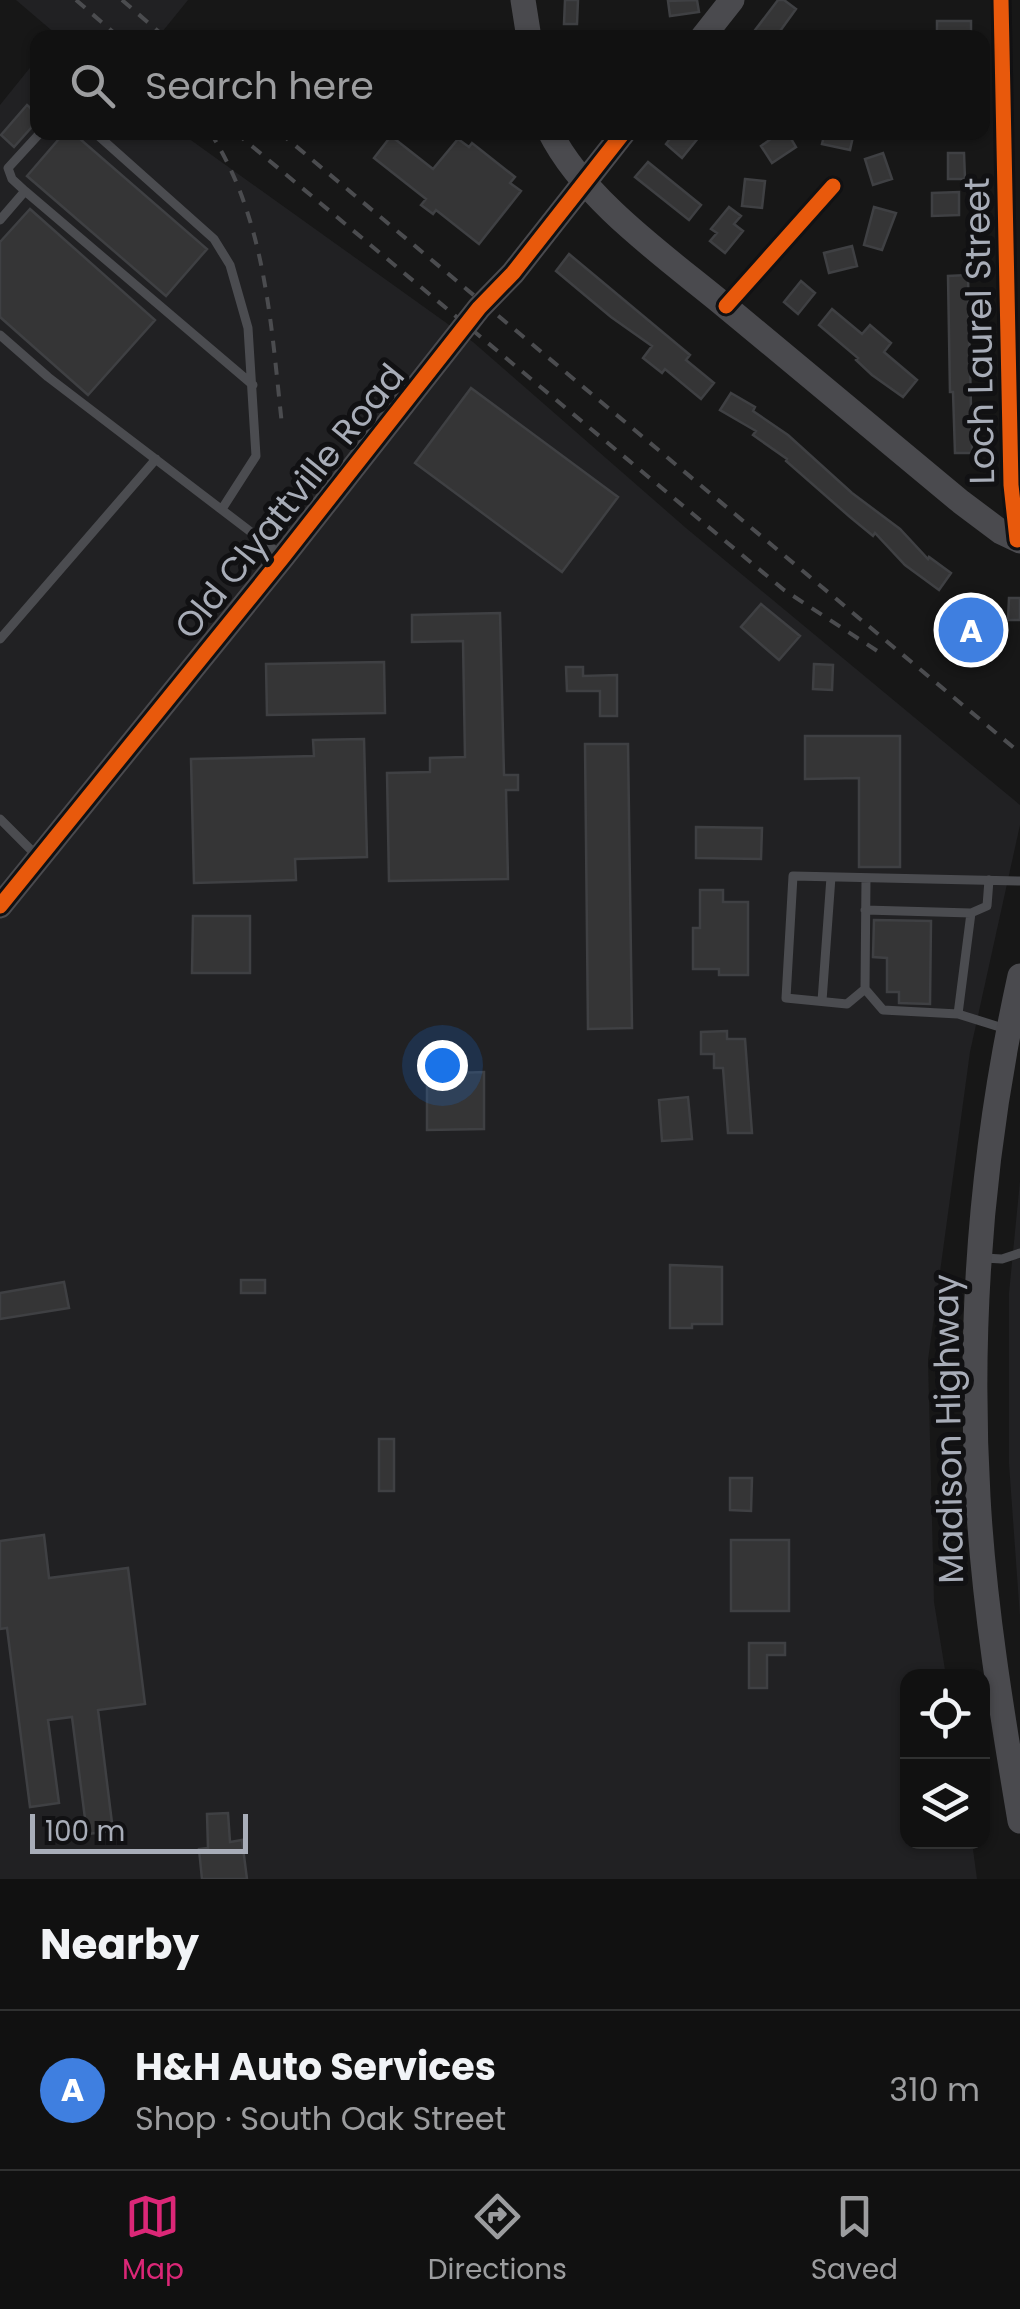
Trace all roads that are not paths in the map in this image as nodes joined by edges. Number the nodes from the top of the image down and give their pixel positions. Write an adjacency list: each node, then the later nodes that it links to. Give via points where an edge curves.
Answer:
1 (523, 0): 4 (main road)
2 (732, 0): 5 (main road)
3 (1001, 0): 10 (street, Loch Laurel Street)
4 (528, 30)
5 (708, 30)
6 (34, 140): 13 (lane, via 8,168)
7 (103, 140): 18 (lane, via 214,240 230,265 248,328)
8 (554, 140): 11 (main road)
9 (617, 140): 11 (main road, Old Clyattville Road)
10 (1012, 163): 17 (street, Loch Laurel Street)
11 (584, 181): 15 (main road); 22 (main road, Old Clyattville Road)
12 (833, 186): 15 (street)
13 (25, 191): 14 (lane); 18 (lane)
14 (0, 220)
15 (726, 306): 21 (main road, via 961,502)
16 (0, 335): 19 (lane)
17 (1015, 354): 21 (street, Loch Laurel Street, via 1011,486)
18 (253, 384): 20 (lane, via 256,456)
19 (156, 459): 20 (lane); 23 (lane)
20 (222, 509): 22 (lane)
21 (1018, 540)
22 (284, 556): 25 (main road, Old Clyattville Road)
23 (0, 639)
24 (0, 820): 25 (lane)
25 (39, 858): 30 (main road, Old Clyattville Road)
26 (830, 877): 27 (lane); 35 (lane); 35 (lane, via 793,876 786,998)
27 (866, 878): 28 (lane); 31 (lane)
28 (989, 880): 29 (lane); 32 (lane, via 987,906)
29 (1020, 881)
30 (0, 906)
31 (865, 910): 32 (lane); 34 (lane)
32 (971, 913): 36 (lane)
33 (1020, 976): 37 (main road, Madison Highway)
34 (864, 989): 35 (lane, via 846,1004); 36 (lane, via 883,1010)
35 (822, 1001)
36 (958, 1014): 37 (lane)
37 (1008, 1030): 39 (main road, Madison Highway)
38 (1020, 1254): 39 (lane)
39 (979, 1258): 40 (main road, Madison Highway, via 978,1499 987,1600)
40 (1014, 1746): 41 (main road, Madison Highway)
41 (1020, 1821)

